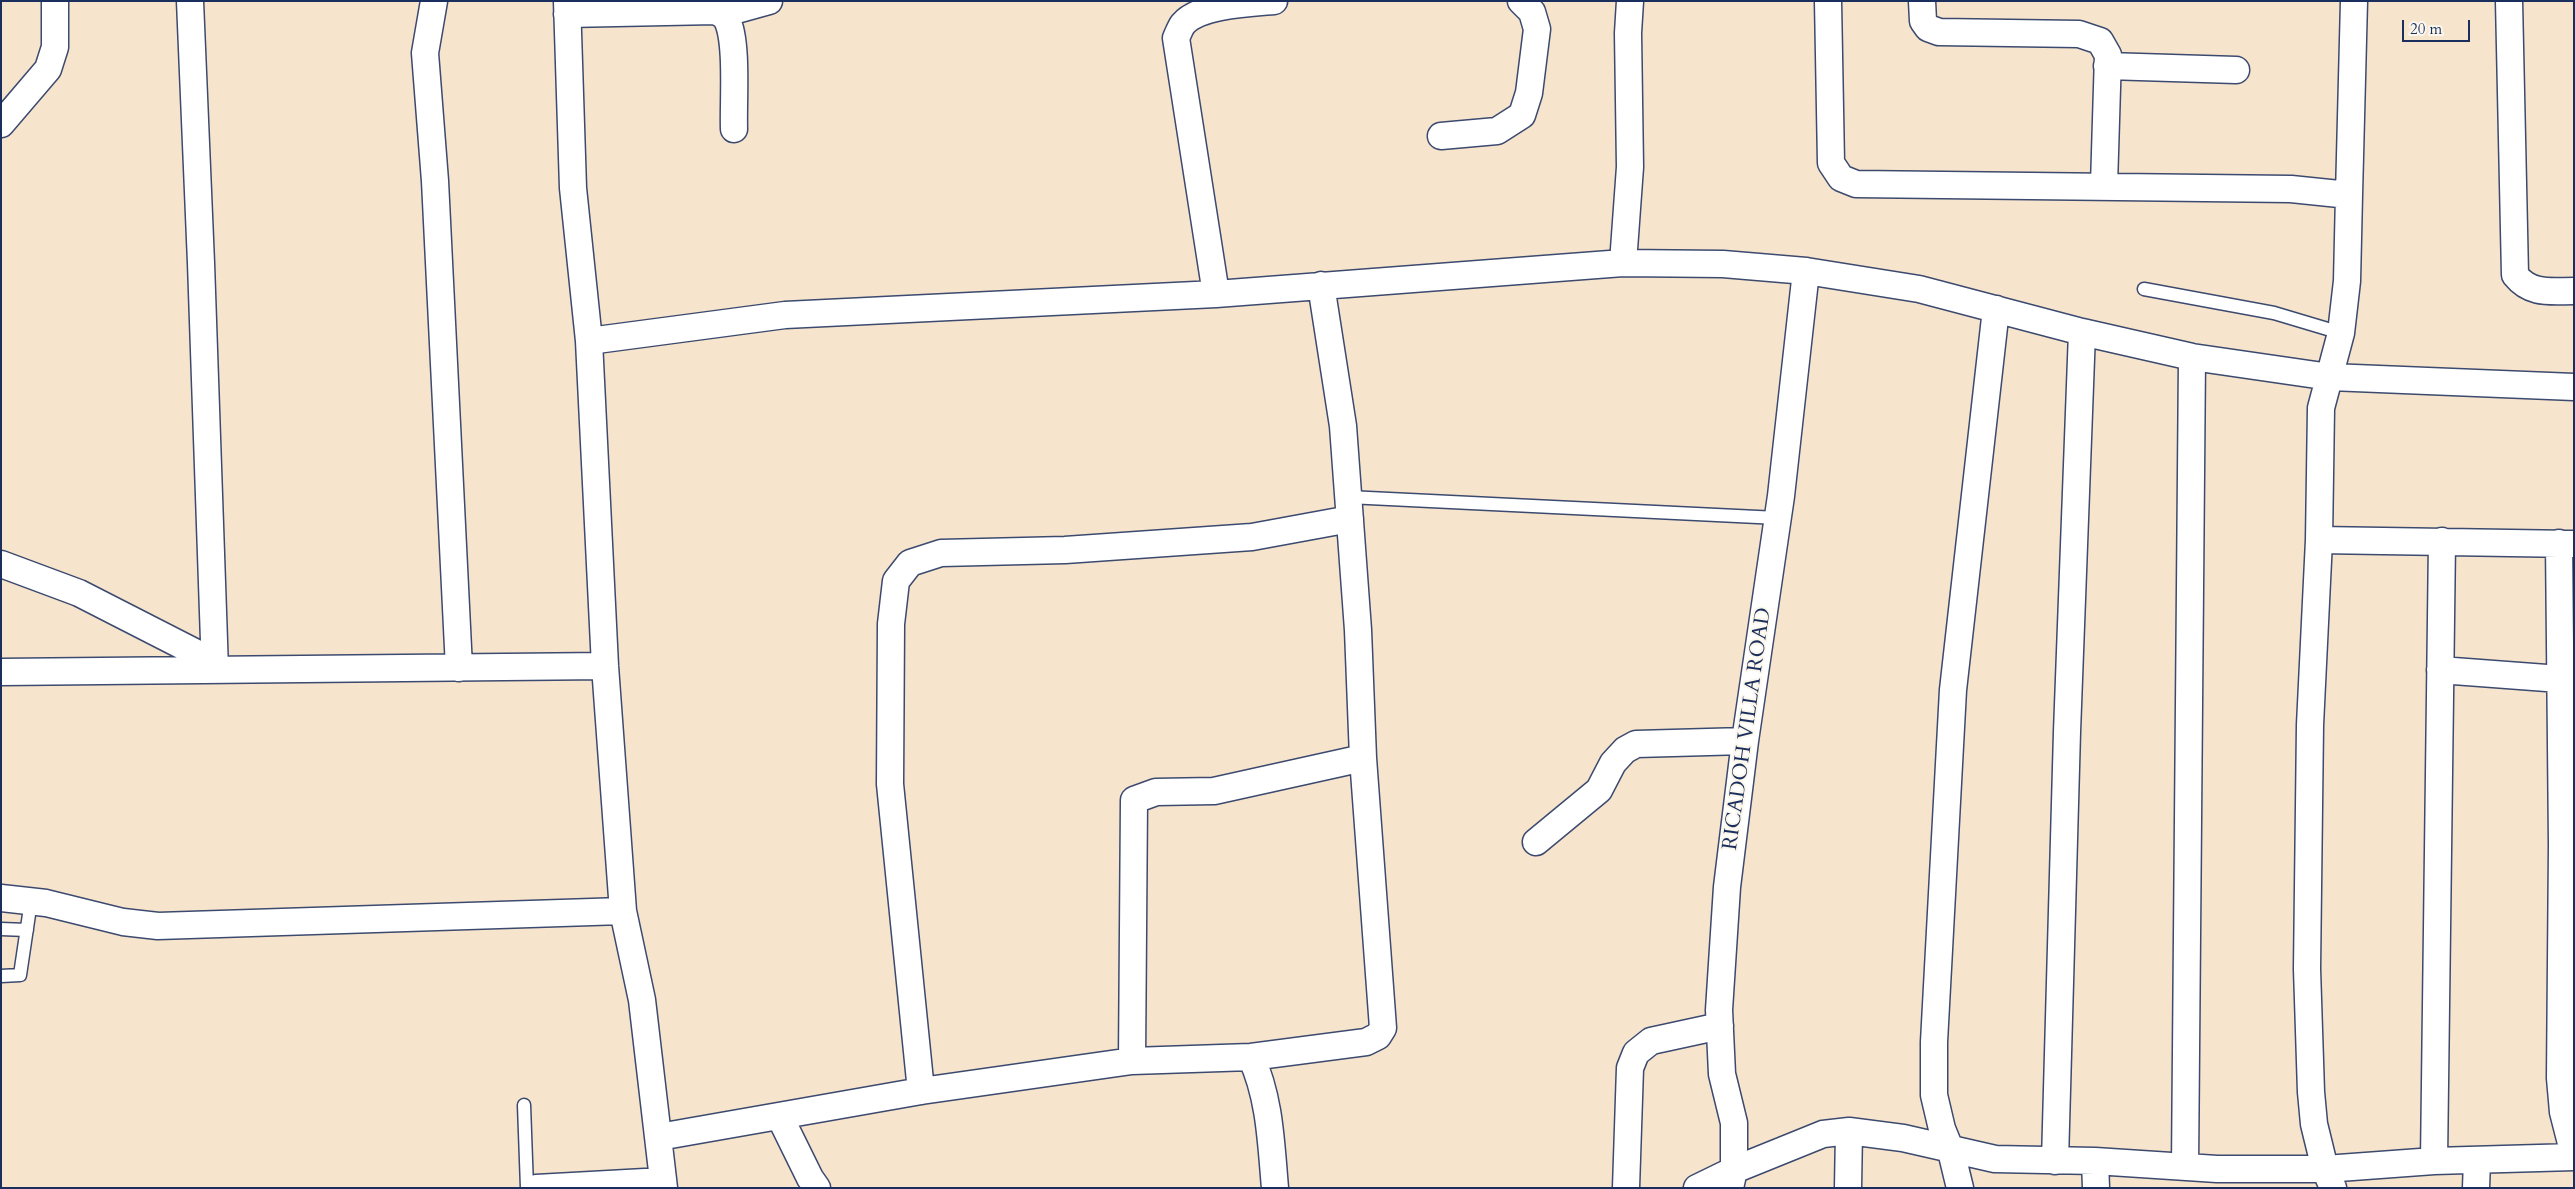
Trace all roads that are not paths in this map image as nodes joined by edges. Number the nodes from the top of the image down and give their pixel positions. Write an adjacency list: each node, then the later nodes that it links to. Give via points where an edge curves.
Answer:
1 (55, 1): 16 (street, via 55,47 48,69)
2 (190, 1): 40 (street)
3 (434, 1): 42 (street, via 425,53 435,181)
4 (769, 1): 13 (street)
5 (1274, 1): 26 (street, via 1235,4 1198,14 1184,24 1176,38)
6 (1521, 1): 18 (street, via 1532,12 1537,29 1529,93 1522,115 1498,132)
7 (1630, 1): 21 (street, via 1630,167)
8 (1828, 1): 19 (street, via 1831,164 1841,178 1856,184)
9 (1922, 1): 14 (street, via 1923,21 1928,28 1939,32 2079,34 2100,41 2108,55)
10 (2354, 1): 20 (street)
11 (2509, 1): 25 (street, via 2515,275 2523,285 2538,291)
12 (567, 8): 13 (street, via 715,11); 30 (street, via 573,188)
13 (722, 14): 17 (street, via 732,35)
14 (2108, 66): 15 (street); 19 (street)
15 (2236, 70)
16 (1, 124)
17 (734, 129)
18 (1440, 136)
19 (2104, 185): 20 (street, via 2291,189)
20 (2349, 195): 29 (street, via 2348,281)
21 (1623, 263): 22 (street, via 1723,264); 23 (street)
22 (1806, 271): 27 (street, via 1919,289); 35 (street, RICADOH VILLA ROAD)
23 (1321, 285): 26 (street); 34 (street, via 1343,426)
24 (2144, 289): 29 (lane, via 2274,313)
25 (2574, 290)
26 (1216, 294): 30 (street, via 786,316)
27 (1996, 309): 28 (street); 63 (street, via 1953,690 1934,1042 1934,1095)
28 (2082, 332): 31 (street); 65 (street, via 2066,732)
29 (2341, 333): 32 (street)
30 (588, 341): 41 (street)
31 (2192, 357): 32 (street); 69 (street)
32 (2330, 378): 33 (street); 36 (street, via 2321,408)
33 (2574, 387)
34 (1349, 508): 35 (lane); 47 (street); 58 (street, via 1252,538 1065,550 941,553 910,563 896,581 890,624 890,784)
35 (1778, 518): 46 (street, RICADOH VILLA ROAD)
36 (2319, 540): 37 (street); 70 (street, via 2310,725 2307,969 2314,1124)
37 (2442, 541): 38 (street); 43 (street)
38 (2566, 543): 45 (street)
39 (1, 564): 40 (street, via 79,593)
40 (214, 666): 42 (street); 44 (street)
41 (605, 666): 42 (street); 51 (street)
42 (459, 668)
43 (2440, 670): 45 (street); 68 (street)
44 (1, 672)
45 (2560, 679): 64 (street, via 2560,1078 2563,1112)
46 (1745, 741): 48 (street, via 1636,744 1613,763 1599,790); 55 (street, RICADOH VILLA ROAD, via 1728,887)
47 (1363, 758): 56 (street, via 1383,1028 1378,1036 1366,1042); 57 (street, via 1214,791 1156,792 1134,800)
48 (1536, 842)
49 (1, 898): 50 (street)
50 (31, 901): 51 (street, via 94,917 158,926); 53 (lane)
51 (623, 911): 62 (street, via 642,1000)
52 (1, 929): 53 (lane)
53 (27, 930): 54 (lane, via 20,975)
54 (1, 976)
55 (1720, 1026): 71 (street, RICADOH VILLA ROAD, via 1722,1074 1734,1122); 78 (street, via 1652,1041 1636,1053 1630,1068)
56 (1251, 1057): 57 (street); 77 (street, via 1262,1080)
57 (1132, 1061): 58 (street)
58 (921, 1091): 60 (street)
59 (524, 1105): 74 (lane)
60 (780, 1117): 62 (street); 76 (street)
61 (1849, 1131): 63 (street, via 1903,1138); 71 (street, via 1823,1134); 80 (street)
62 (659, 1137): 73 (street)
63 (1951, 1151): 65 (street, via 1995,1159); 81 (street)
64 (2574, 1156): 66 (street)
65 (2056, 1160): 67 (street)
66 (2477, 1160): 68 (street); 83 (street)
67 (2095, 1161): 69 (street); 82 (street)
68 (2434, 1161): 70 (street)
69 (2185, 1167): 72 (street)
70 (2329, 1178): 72 (street)
71 (1732, 1179): 79 (street)
72 (2217, 1179)
73 (663, 1184): 75 (street)
74 (527, 1188)
75 (536, 1188)
76 (817, 1188)
77 (1275, 1188)
78 (1626, 1188)
79 (1698, 1188)
80 (1848, 1188)
81 (1960, 1188)
82 (2096, 1188)
83 (2476, 1188)

